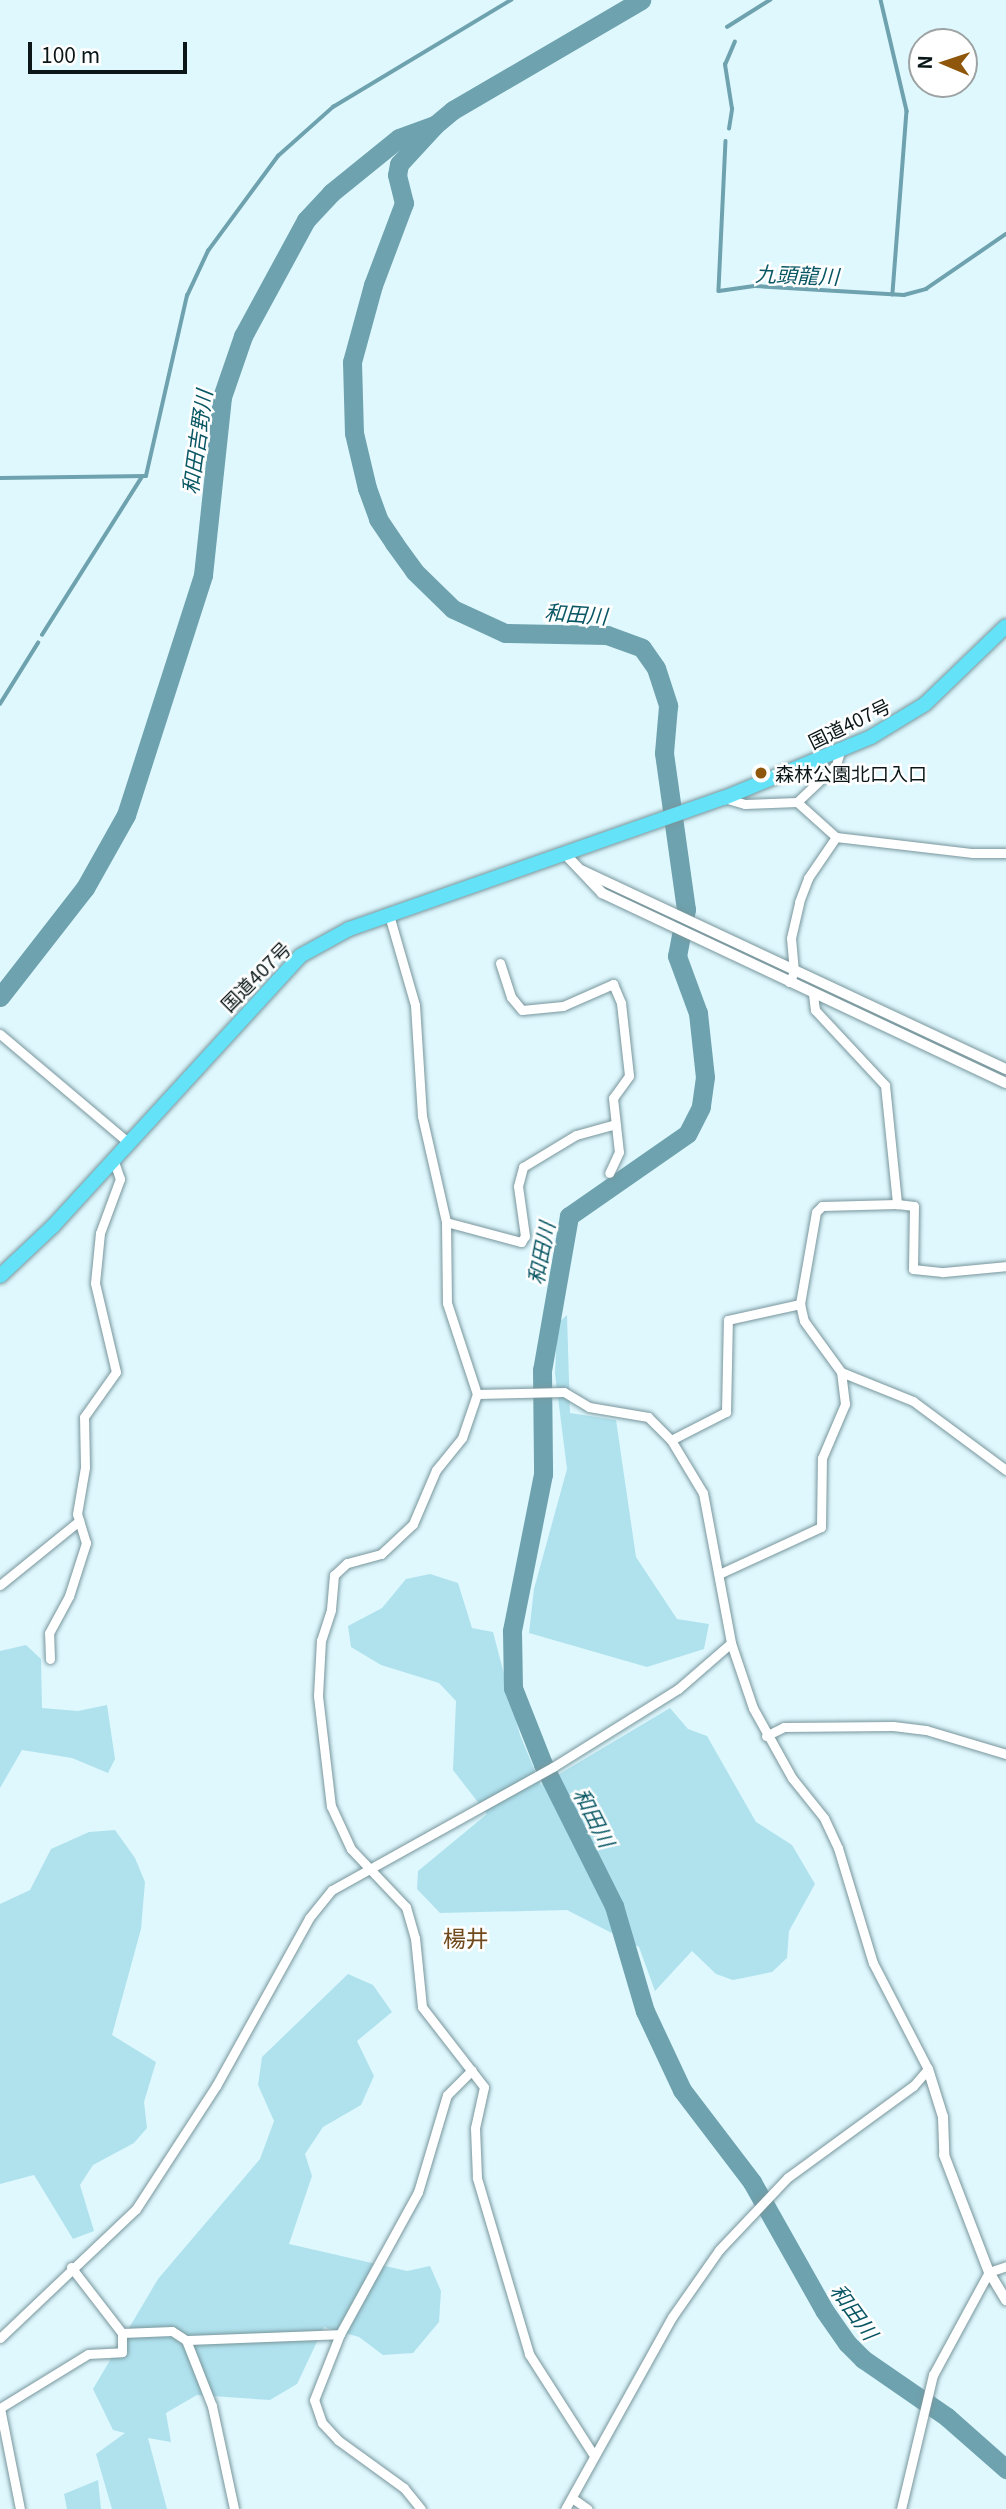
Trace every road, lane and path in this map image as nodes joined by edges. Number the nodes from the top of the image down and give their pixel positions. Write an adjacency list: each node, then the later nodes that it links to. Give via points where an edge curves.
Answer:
1 (1006, 626): 2 (highway, 国道407号, via 925,704)
2 (840, 751): 3 (highway, 国道407号); 4 (street, via 836,765)
3 (724, 798): 4 (street, via 744,804); 7 (highway, 国道407号)
4 (797, 802): 5 (street)
5 (835, 837): 6 (street); 10 (street, via 808,878 799,902 791,938)
6 (1006, 853)
7 (565, 854): 8 (highway, 国道407号); 10 (street, via 578,870)
8 (389, 915): 16 (highway, 国道407号, via 330,937 300,956); 20 (street, via 415,1005 422,1116)
9 (500, 963): 15 (street, via 510,997 522,1010 563,1006 613,984 621,1003 629,1076 613,1098)
10 (792, 977): 11 (street); 13 (street)
11 (813, 994): 14 (street); 19 (street, via 815,1010 885,1085)
12 (0, 1034): 16 (street)
13 (1006, 1069)
14 (1006, 1083)
15 (616, 1124): 18 (street, via 619,1152); 20 (street, via 576,1135 523,1167 518,1186 525,1236 521,1242)
16 (129, 1143): 17 (highway, 国道407号)
17 (113, 1159): 22 (highway, 国道407号); 28 (street, via 120,1179 100,1233 95,1283 116,1372 84,1417)
18 (609, 1173)
19 (897, 1204): 21 (street, via 914,1206 913,1269 943,1272); 23 (street, via 822,1206 816,1212)
20 (446, 1222): 25 (street, via 447,1303)
21 (1006, 1266)
22 (0, 1276)
23 (800, 1304): 24 (street, via 804,1321); 26 (street, via 728,1320 726,1412)
24 (841, 1372): 27 (street, via 913,1401); 29 (street, via 845,1404 822,1458 821,1527)
25 (477, 1394): 26 (street, via 564,1392 589,1407 648,1417); 35 (street, via 462,1438 436,1470 413,1524 381,1555 347,1563 334,1575 331,1610 321,1640 320,1713 331,1806 351,1849)
26 (671, 1440): 29 (street, via 704,1493)
27 (1006, 1470)
28 (79, 1521): 30 (street); 32 (street, via 86,1543 69,1596 49,1633)
29 (719, 1574): 31 (street)
30 (0, 1585)
31 (731, 1643): 33 (street); 35 (street, via 678,1689 553,1767)
32 (50, 1659)
33 (766, 1736): 34 (street, via 784,1727 893,1726 926,1730); 36 (street, via 824,1818 838,1847 873,1963)
34 (1006, 1754)
35 (366, 1868): 37 (street, via 405,1907 415,1938 422,2007); 39 (street, via 332,1890 309,1918 216,2085 136,2209)
36 (929, 2069): 40 (street, via 943,2117 944,2155); 46 (street, via 913,2086 788,2178 719,2250 672,2317)
37 (472, 2070): 43 (street, via 447,2095 418,2192); 46 (street, via 484,2087 475,2129 477,2178 529,2354)
38 (1006, 2266): 40 (street)
39 (71, 2267): 42 (street); 44 (street)
40 (989, 2272): 41 (street); 53 (street, via 933,2375)
41 (1006, 2300)
42 (122, 2333): 45 (street, via 172,2331); 48 (street, via 122,2352 88,2354 0,2408)
43 (340, 2334): 45 (street); 50 (street, via 314,2400 316,2408 338,2440 404,2488)
44 (0, 2338)
45 (186, 2340): 49 (street, via 212,2406)
46 (593, 2455): 47 (street)
47 (572, 2498): 51 (street); 52 (street)
48 (19, 2509)
49 (234, 2509)
50 (421, 2509)
51 (565, 2509)
52 (588, 2509)
53 (901, 2509)

